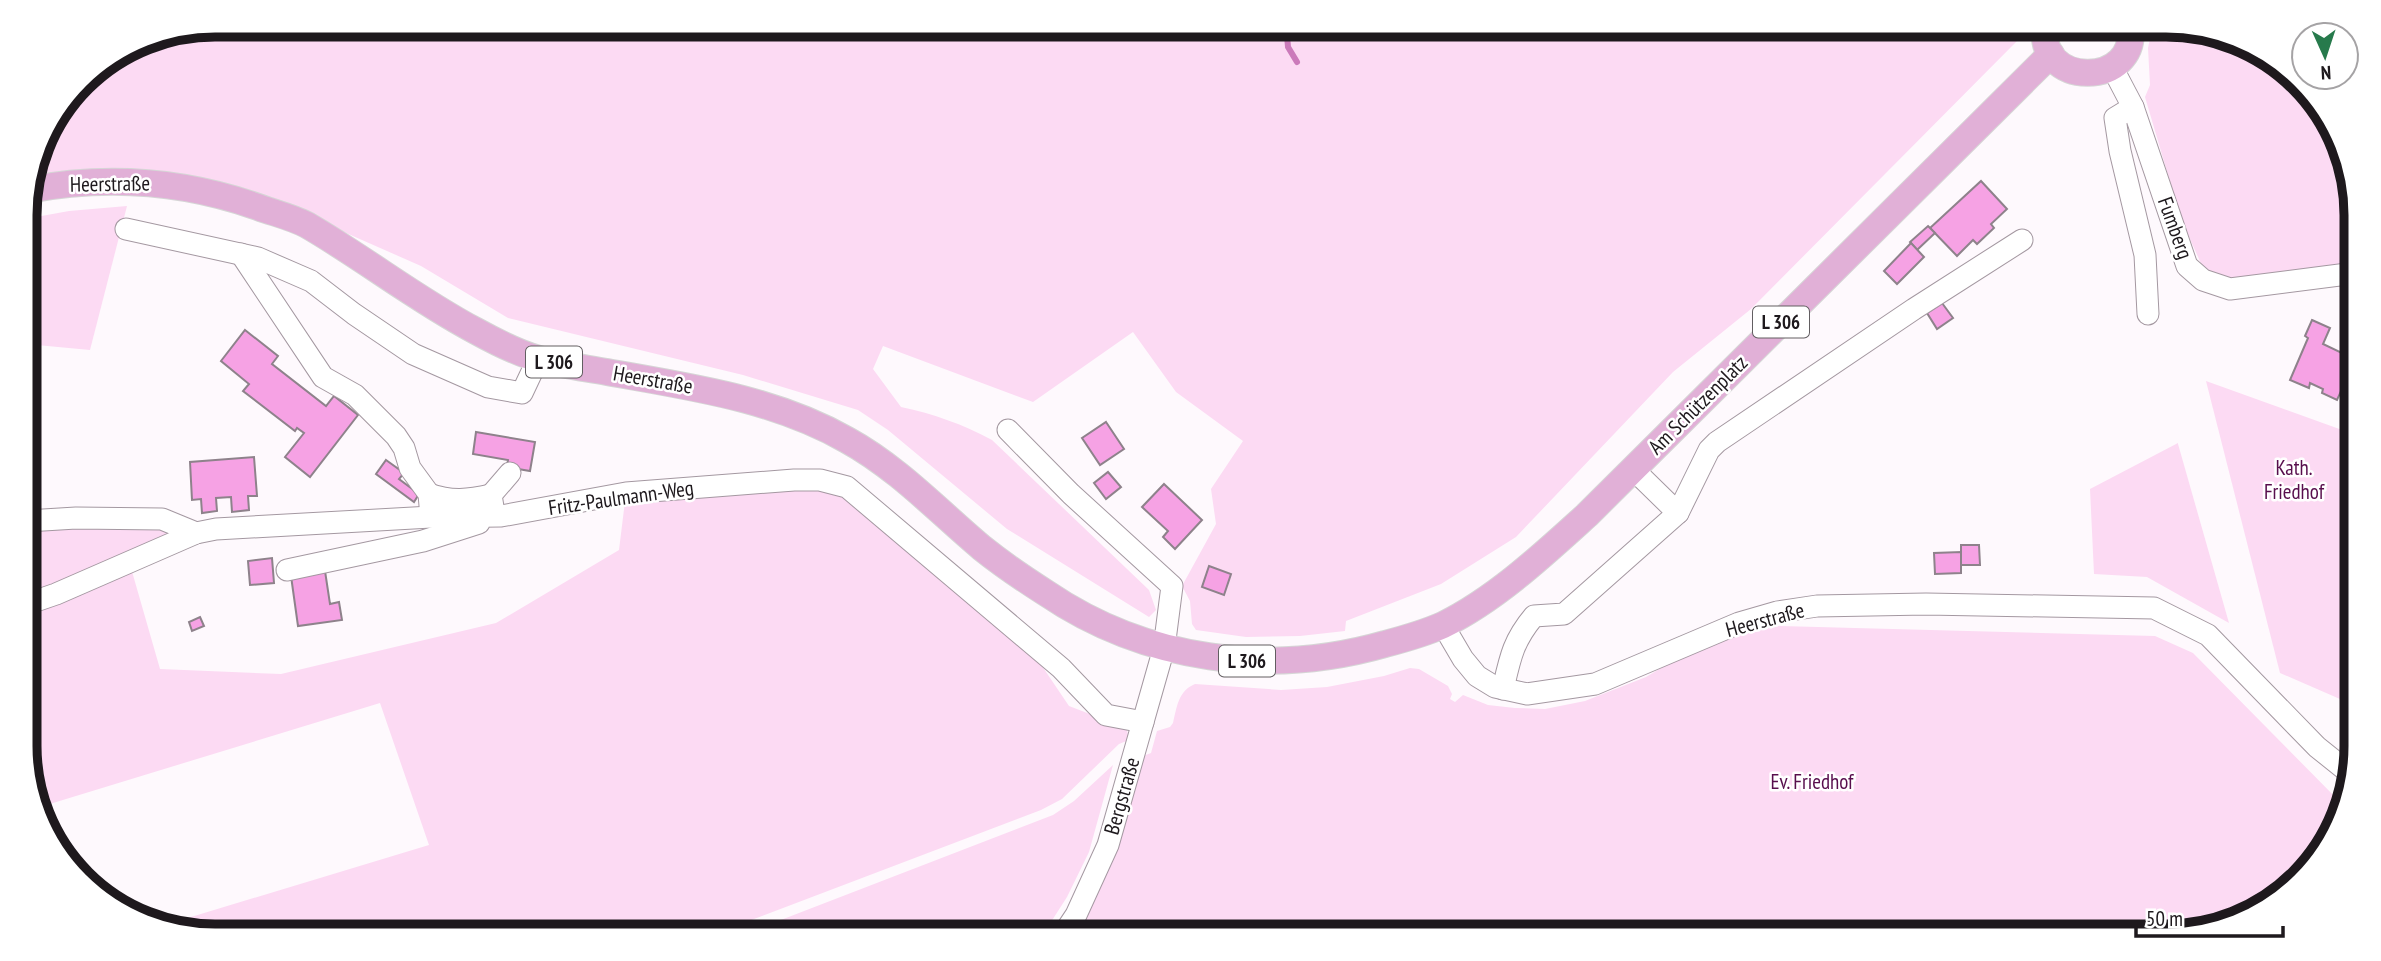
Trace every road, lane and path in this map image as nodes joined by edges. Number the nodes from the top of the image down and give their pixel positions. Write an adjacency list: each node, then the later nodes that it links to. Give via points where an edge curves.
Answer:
1 (2046, 37): 3 (main road)
2 (2129, 37): 4 (main road, via 2122,58)
3 (2051, 54): 4 (main road, via 2072,72 2099,73); 14 (main road, Am Schützenplatz / L 306)
4 (2112, 67): 5 (street, Fumberg)
5 (2133, 107): 10 (street, Fumberg, via 2187,266 2203,280 2230,289); 11 (street, via 2115,118 2145,255)
6 (39, 188): 12 (main road, Heerstraße / L 306, via 100,181 164,183 224,195 303,223 441,313)
7 (126, 229): 9 (street)
8 (2022, 240): 18 (street, via 1717,442)
9 (241, 254): 12 (street, via 311,281 412,354 488,387 522,393); 16 (street, via 323,377 355,395 396,436 410,468)
10 (2344, 274)
11 (2148, 314)
12 (538, 359): 25 (main road, Heerstraße / L 306, via 723,393 793,414 849,440 896,473 986,551 1057,601 1097,623)
13 (1008, 430): 25 (street, via 1172,586)
14 (1633, 469): 18 (street); 24 (main road, Am Schützenplatz / L 306, via 1532,565)
15 (510, 473): 17 (street)
16 (429, 494): 17 (street); 19 (street)
17 (495, 509): 19 (street, Fritz-Paulmann-Weg); 22 (street, via 423,541); 27 (street, Fritz-Paulmann-Weg, via 794,480 847,487 1061,668 1106,715)
18 (1678, 513): 26 (street, via 1564,614 1534,616 1512,650)
19 (431, 517): 21 (street, Fritz-Paulmann-Weg)
20 (37, 520): 21 (street, via 162,519)
21 (196, 533): 23 (street, Fritz-Paulmann-Weg)
22 (287, 570)
23 (37, 601)
24 (1443, 625): 25 (main road, Heerstraße / L 306, via 1355,653 1302,661 1219,659); 26 (street, Heerstraße, via 1477,676)
25 (1164, 648): 27 (street, Bergstraße)
26 (1503, 689): 28 (street, Heerstraße, via 1527,694 1595,684 1739,623 1817,606 2154,608 2208,635)
27 (1143, 722): 29 (street, Bergstraße, via 1108,845)
28 (2343, 768)
29 (1070, 924)

